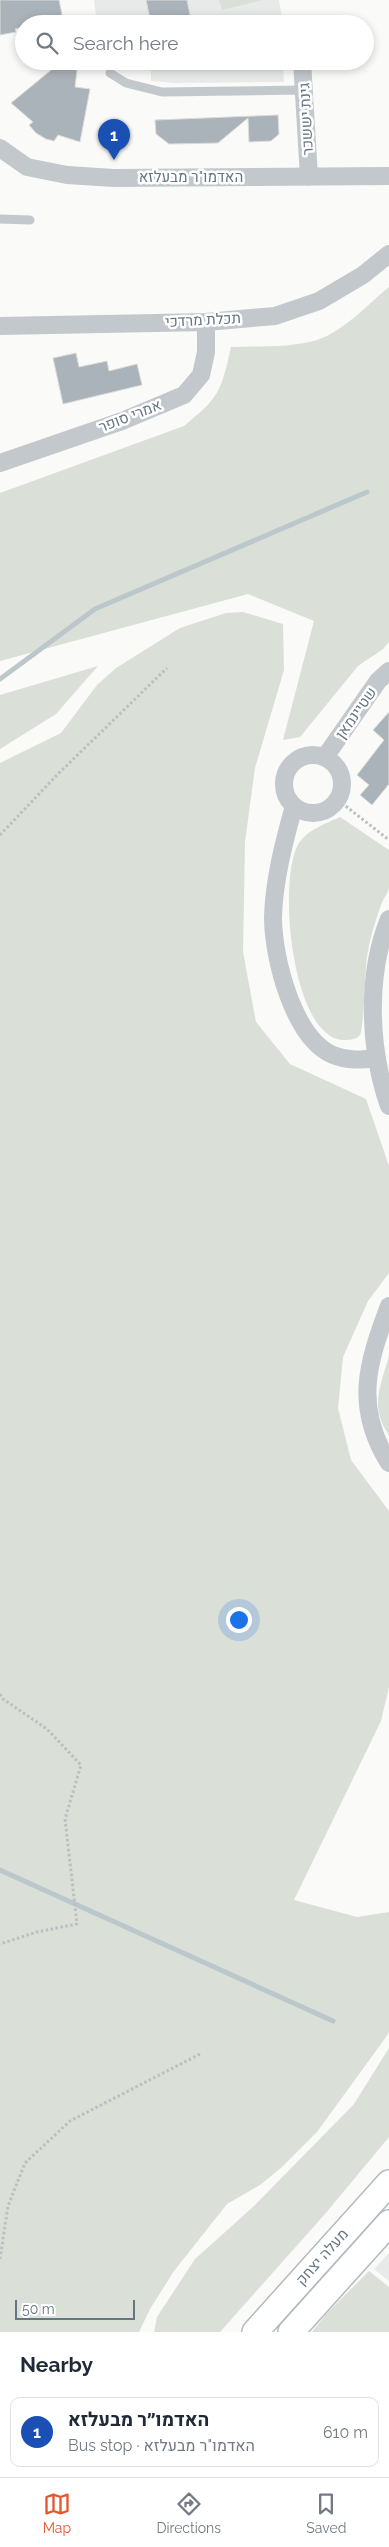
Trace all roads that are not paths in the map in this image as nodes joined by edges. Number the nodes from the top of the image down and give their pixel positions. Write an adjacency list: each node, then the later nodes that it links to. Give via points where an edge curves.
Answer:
1 (303, 70): 3 (street, גינת יששכר)
2 (110, 73): 3 (lane, via 126,83 162,92)
3 (304, 90): 6 (street, גינת יששכר)
4 (0, 148): 6 (street, האדמו"ר מבעלזא, via 27,167 67,176)
5 (389, 176): 6 (street, האדמו"ר מבעלזא)
6 (309, 177)
7 (0, 219): 8 (lane)
8 (30, 220)
9 (389, 254): 10 (street, תכלת מרדכי, via 364,275 319,301 275,316)
10 (206, 322): 11 (street, תכלת מרדכי); 12 (street, אמרי סופר, via 206,352 201,376 184,395 122,421)
11 (0, 326)
12 (0, 464)
13 (389, 671): 14 (street, שטיינמאן, via 378,681)
14 (325, 757): 15 (street, via 305,756 289,768 284,788); 15 (street, via 340,771 342,781 338,800 320,812 310,813)
15 (294, 806): 17 (street, via 281,856 273,918 284,980 294,1009 320,1047 355,1061)
16 (389, 919): 17 (street, via 374,990)
17 (377, 1058): 18 (street)
18 (389, 1106)
19 (389, 1306): 20 (street, via 369,1366 367,1394 375,1442)
20 (389, 1463)
21 (389, 2183): 23 (street, מעלה יצחק)
22 (389, 2223): 24 (street, מעלה יצחק)
23 (255, 2332)
24 (291, 2332)

